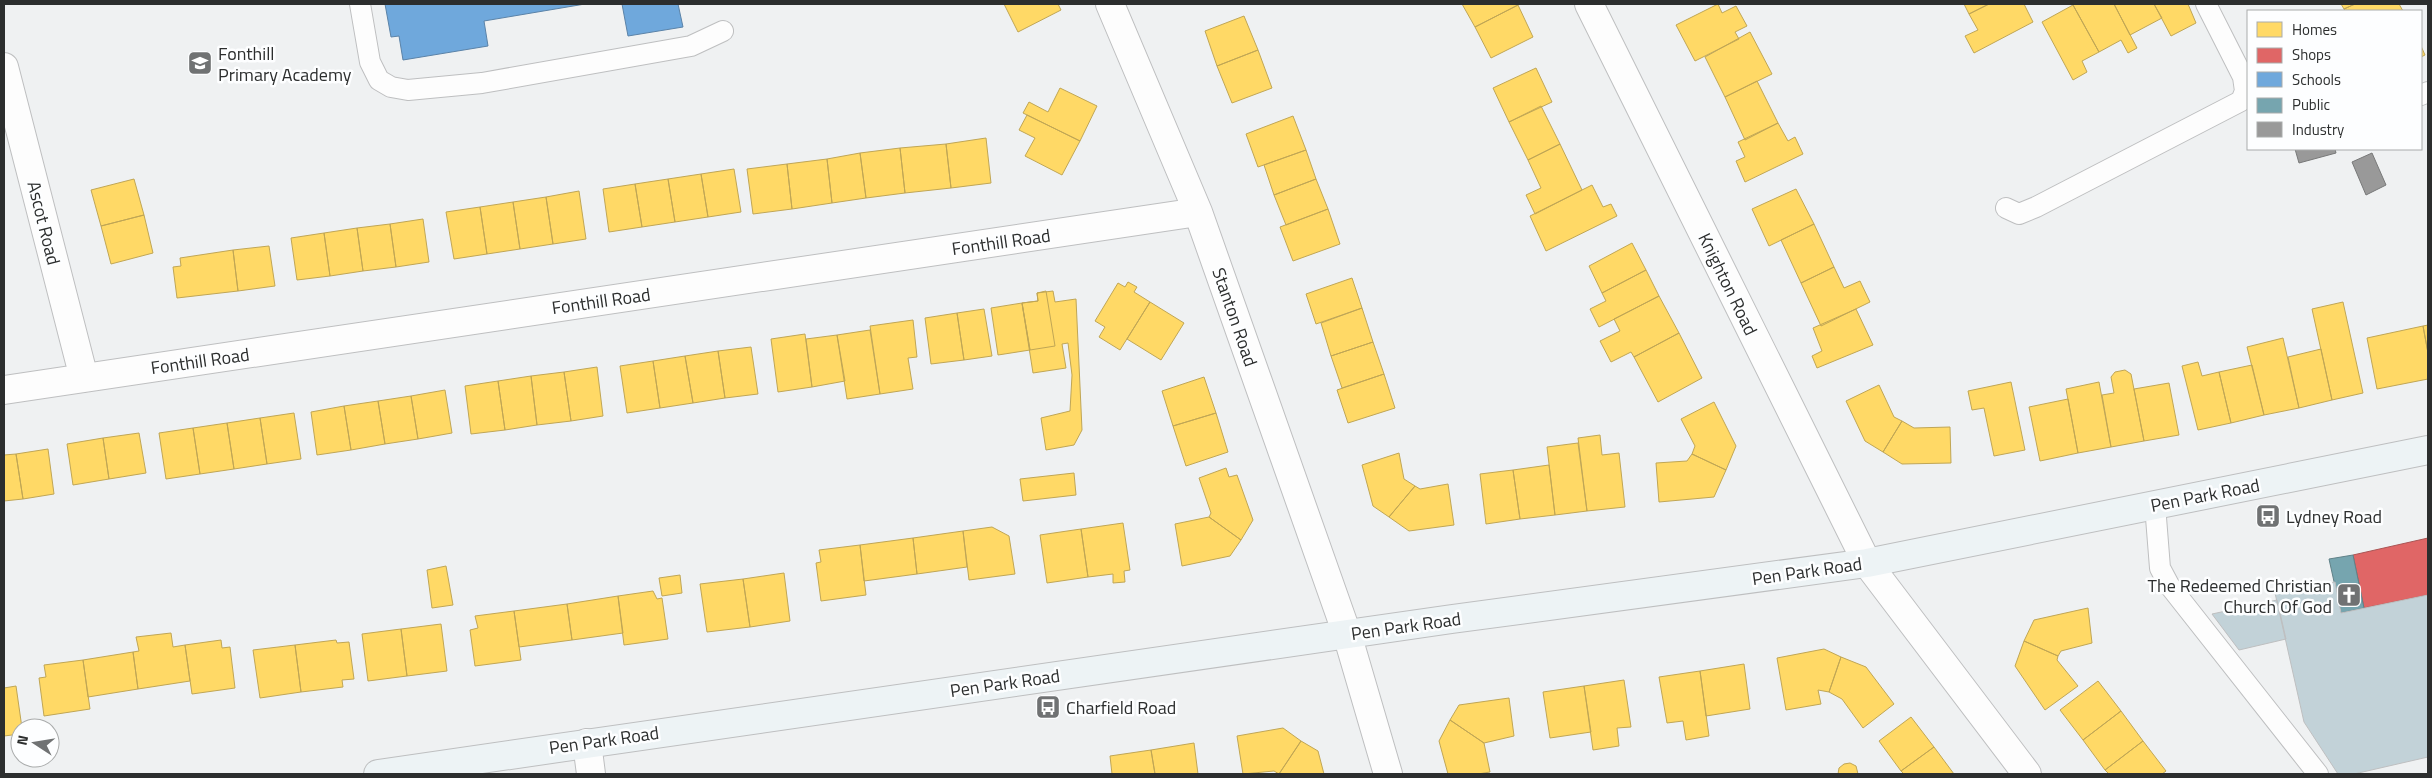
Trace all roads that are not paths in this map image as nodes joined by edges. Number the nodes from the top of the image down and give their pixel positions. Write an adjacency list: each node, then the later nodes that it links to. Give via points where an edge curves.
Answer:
1 (360, 4): 5 (lane, via 370,62 379,80 391,87 408,90 482,83 691,46)
2 (1110, 4): 8 (street, Stanton Road)
3 (1590, 4): 13 (street, Knighton Road)
4 (2206, 4): 7 (lane, via 2243,77 2245,91 2240,101 2036,207 2019,214)
5 (723, 31)
6 (4, 67): 9 (street, Ascot Road)
7 (2006, 208)
8 (1198, 212): 9 (street, Fonthill Road); 14 (street, Stanton Road)
9 (84, 378): 10 (street, Fonthill Road)
10 (4, 390)
11 (2428, 450): 12 (street, Pen Park Road)
12 (2154, 505): 13 (street, Pen Park Road); 20 (lane, via 2160,568 2168,586)
13 (1867, 564): 14 (street, Pen Park Road); 19 (street)
14 (1347, 634): 15 (street, Pen Park Road); 18 (street)
15 (587, 743): 16 (street, Pen Park Road); 17 (street)
16 (378, 774)
17 (592, 774)
18 (1388, 774)
19 (2027, 774)
20 (2318, 774)

